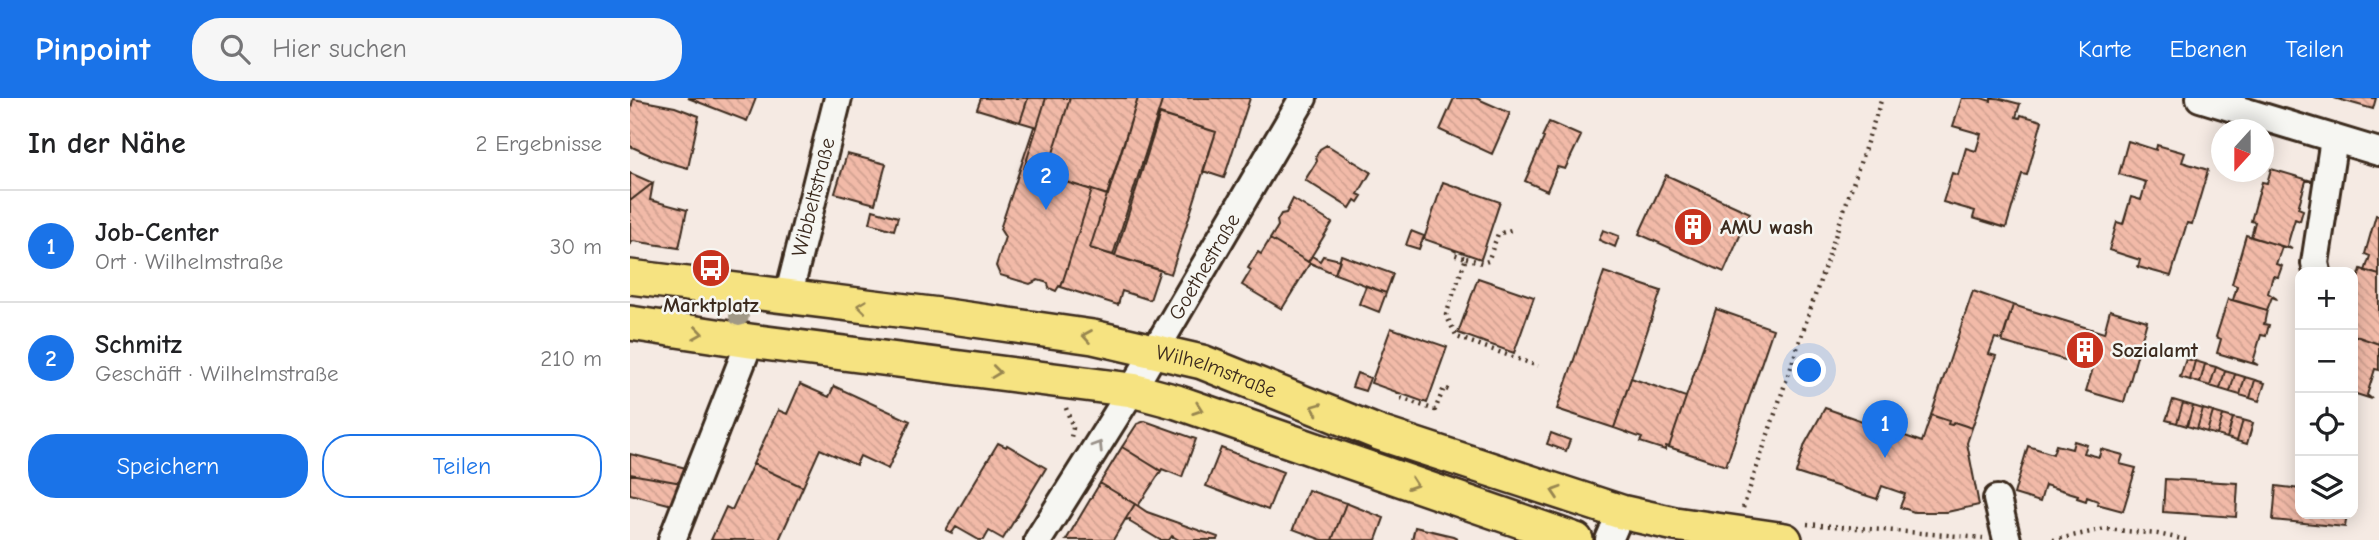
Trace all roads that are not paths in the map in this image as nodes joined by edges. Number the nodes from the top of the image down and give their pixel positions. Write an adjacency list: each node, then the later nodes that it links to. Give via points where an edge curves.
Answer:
1 (838, 98): 8 (street, Wibbeltstraße)
2 (1303, 98): 11 (street, Goethestraße)
3 (2203, 98): 4 (street)
4 (2334, 139): 5 (street); 6 (street)
5 (2379, 152)
6 (2316, 267)
7 (630, 277): 8 (main road, Wilhelmstraße)
8 (788, 296): 11 (main road, Wilhelmstraße, one-way to 8, via 1093,337)
9 (630, 323): 10 (main road, Wilhelmstraße, one-way to 10)
10 (750, 341): 12 (main road, Wilhelmstraße, one-way to 12); 16 (street)
11 (1154, 352): 12 (street, Goethestraße); 14 (main road, Wilhelmstraße, one-way to 11, via 1202,362)
12 (1132, 390): 17 (street, Goethestraße, one-way to 12); 18 (main road, Wilhelmstraße, one-way to 18)
13 (1997, 499): 19 (street)
14 (1615, 526): 15 (main road, Wilhelmstraße, via 1675,524)
15 (1794, 532)
16 (672, 540)
17 (1038, 540)
18 (1576, 540)
19 (2007, 540)

